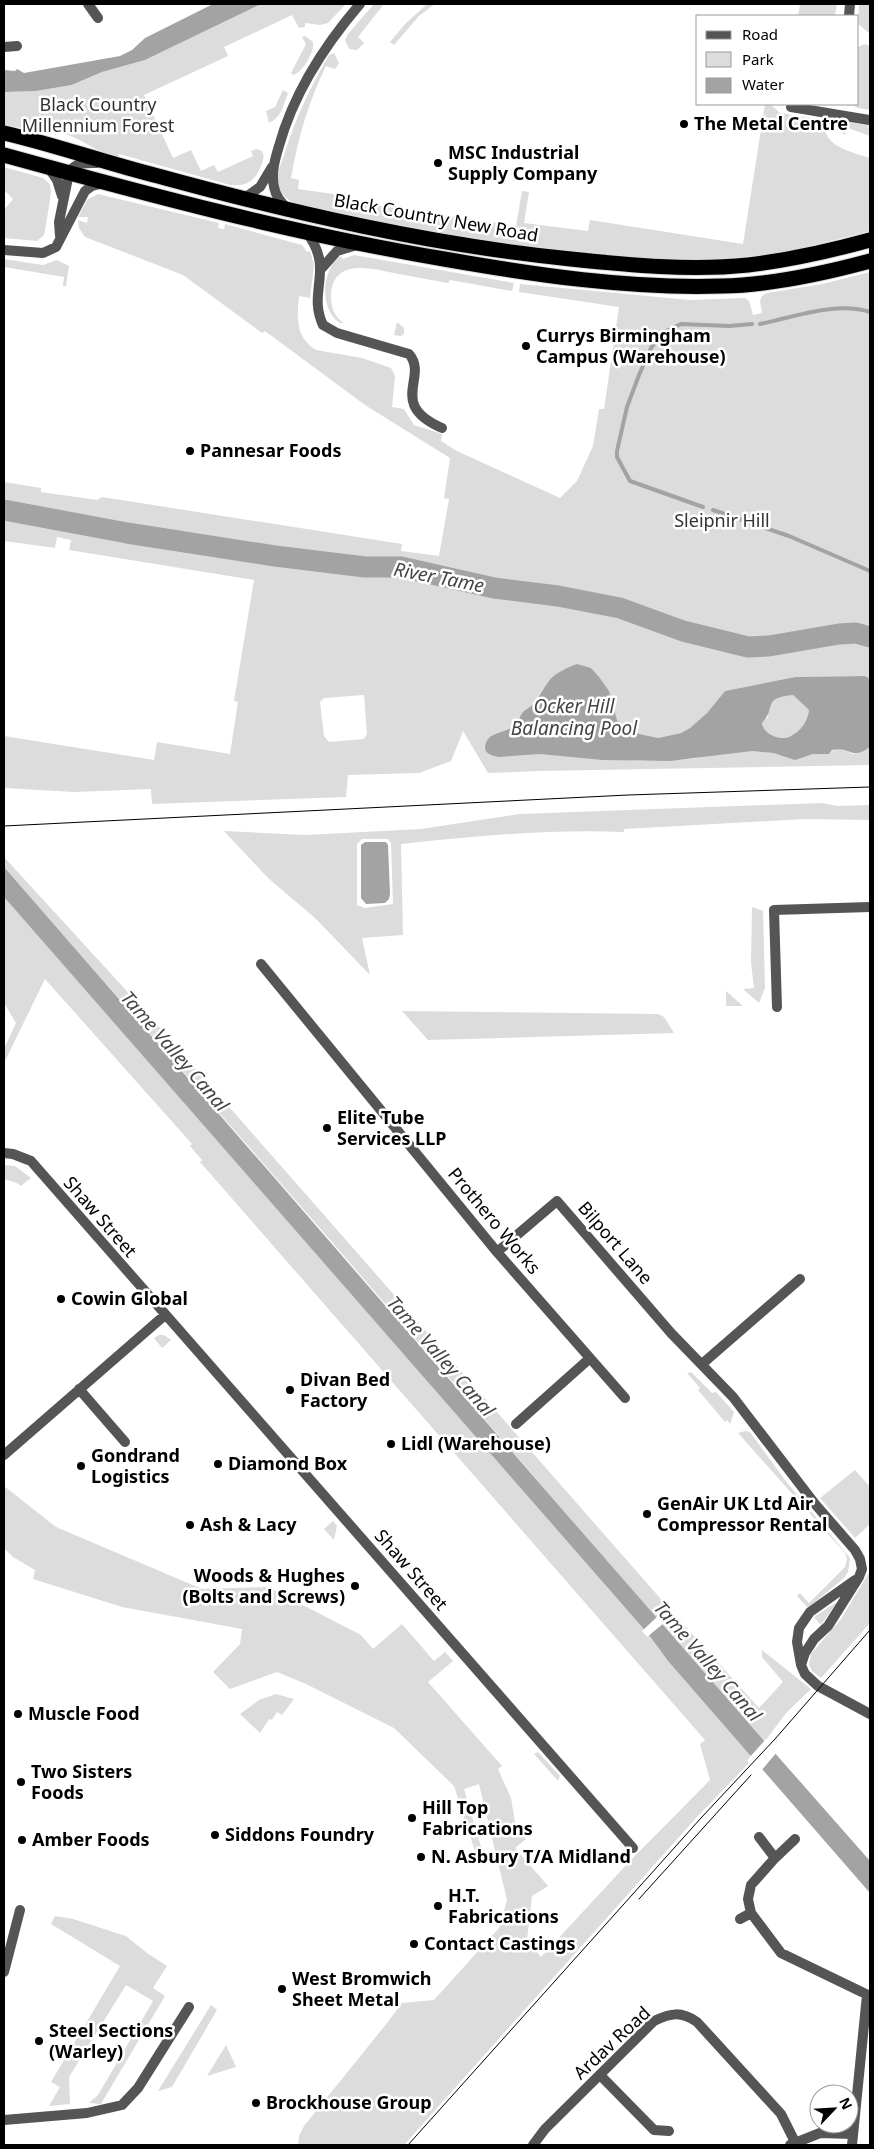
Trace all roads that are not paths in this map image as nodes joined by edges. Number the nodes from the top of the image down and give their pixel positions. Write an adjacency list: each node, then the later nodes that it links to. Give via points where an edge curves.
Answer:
1 (88, 4): 3 (street)
2 (360, 4): 12 (street, via 329,42 300,89)
3 (98, 18)
4 (17, 46): 5 (street)
5 (4, 47)
6 (792, 107): 7 (street)
7 (834, 109): 8 (street)
8 (869, 120)
9 (4, 133): 11 (highway, Black Country New Road)
10 (4, 155): 13 (highway)
11 (117, 164): 14 (street, via 82,163 72,167); 17 (highway, Black Country New Road)
12 (274, 165): 17 (street, via 260,187); 18 (street, via 274,190)
13 (48, 167): 14 (highway); 16 (street, via 57,180)
14 (69, 173): 15 (highway); 16 (street)
15 (107, 182): 19 (highway); 20 (street, via 86,191)
16 (62, 197): 20 (street, via 58,222)
17 (243, 199): 18 (highway, Black Country New Road)
18 (289, 210): 21 (highway, Black Country New Road, via 528,255 671,267 747,265 800,257)
19 (307, 234): 22 (highway); 25 (street)
20 (60, 236): 23 (street, via 56,246 43,253)
21 (870, 240)
22 (361, 245): 24 (highway, via 481,266 665,287 757,283 832,271); 25 (street, via 337,251)
23 (4, 250)
24 (870, 261)
25 (322, 268): 26 (street, via 317,308 323,325 408,354 414,366 414,404 422,417)
26 (442, 428)
27 (870, 907): 29 (street, via 774,910)
28 (260, 964): 31 (street, Prothero Works)
29 (777, 1007)
30 (4, 1153): 33 (street, Shaw Street, via 30,1161)
31 (497, 1252): 34 (street, Prothero Works); 35 (street, Bilport Lane, via 556,1201)
32 (800, 1279): 35 (street)
33 (165, 1315): 36 (street); 46 (street, Shaw Street)
34 (589, 1359): 37 (street, Prothero Works); 38 (street)
35 (702, 1364): 41 (street, Bilport Lane, via 854,1550 862,1568)
36 (79, 1389): 39 (street); 40 (street)
37 (625, 1398)
38 (516, 1424)
39 (125, 1442)
40 (4, 1455)
41 (860, 1577): 42 (street, via 828,1626 814,1639); 42 (street, via 810,1612 799,1628 797,1642)
42 (801, 1665): 43 (street, via 805,1674 818,1686)
43 (870, 1714)
44 (759, 1837): 47 (street)
45 (795, 1839): 47 (street)
46 (633, 1848)
47 (775, 1858): 49 (street, via 750,1885 748,1900)
48 (20, 1910): 51 (street)
49 (751, 1913): 50 (street); 52 (street, via 782,1953)
50 (740, 1919)
51 (4, 1972)
52 (869, 1995): 55 (street)
53 (189, 2007): 56 (street, via 138,2088 122,2105 87,2113)
54 (600, 2075): 57 (street, via 654,2130); 60 (street, Ardav Road, via 654,2021 672,2013 687,2016 697,2022 781,2114); 61 (street, Ardav Road)
55 (858, 2084)
56 (4, 2120)
57 (669, 2131)
58 (817, 2134): 60 (street)
59 (852, 2134): 62 (street)
60 (792, 2144)
61 (533, 2145)
62 (852, 2145)

